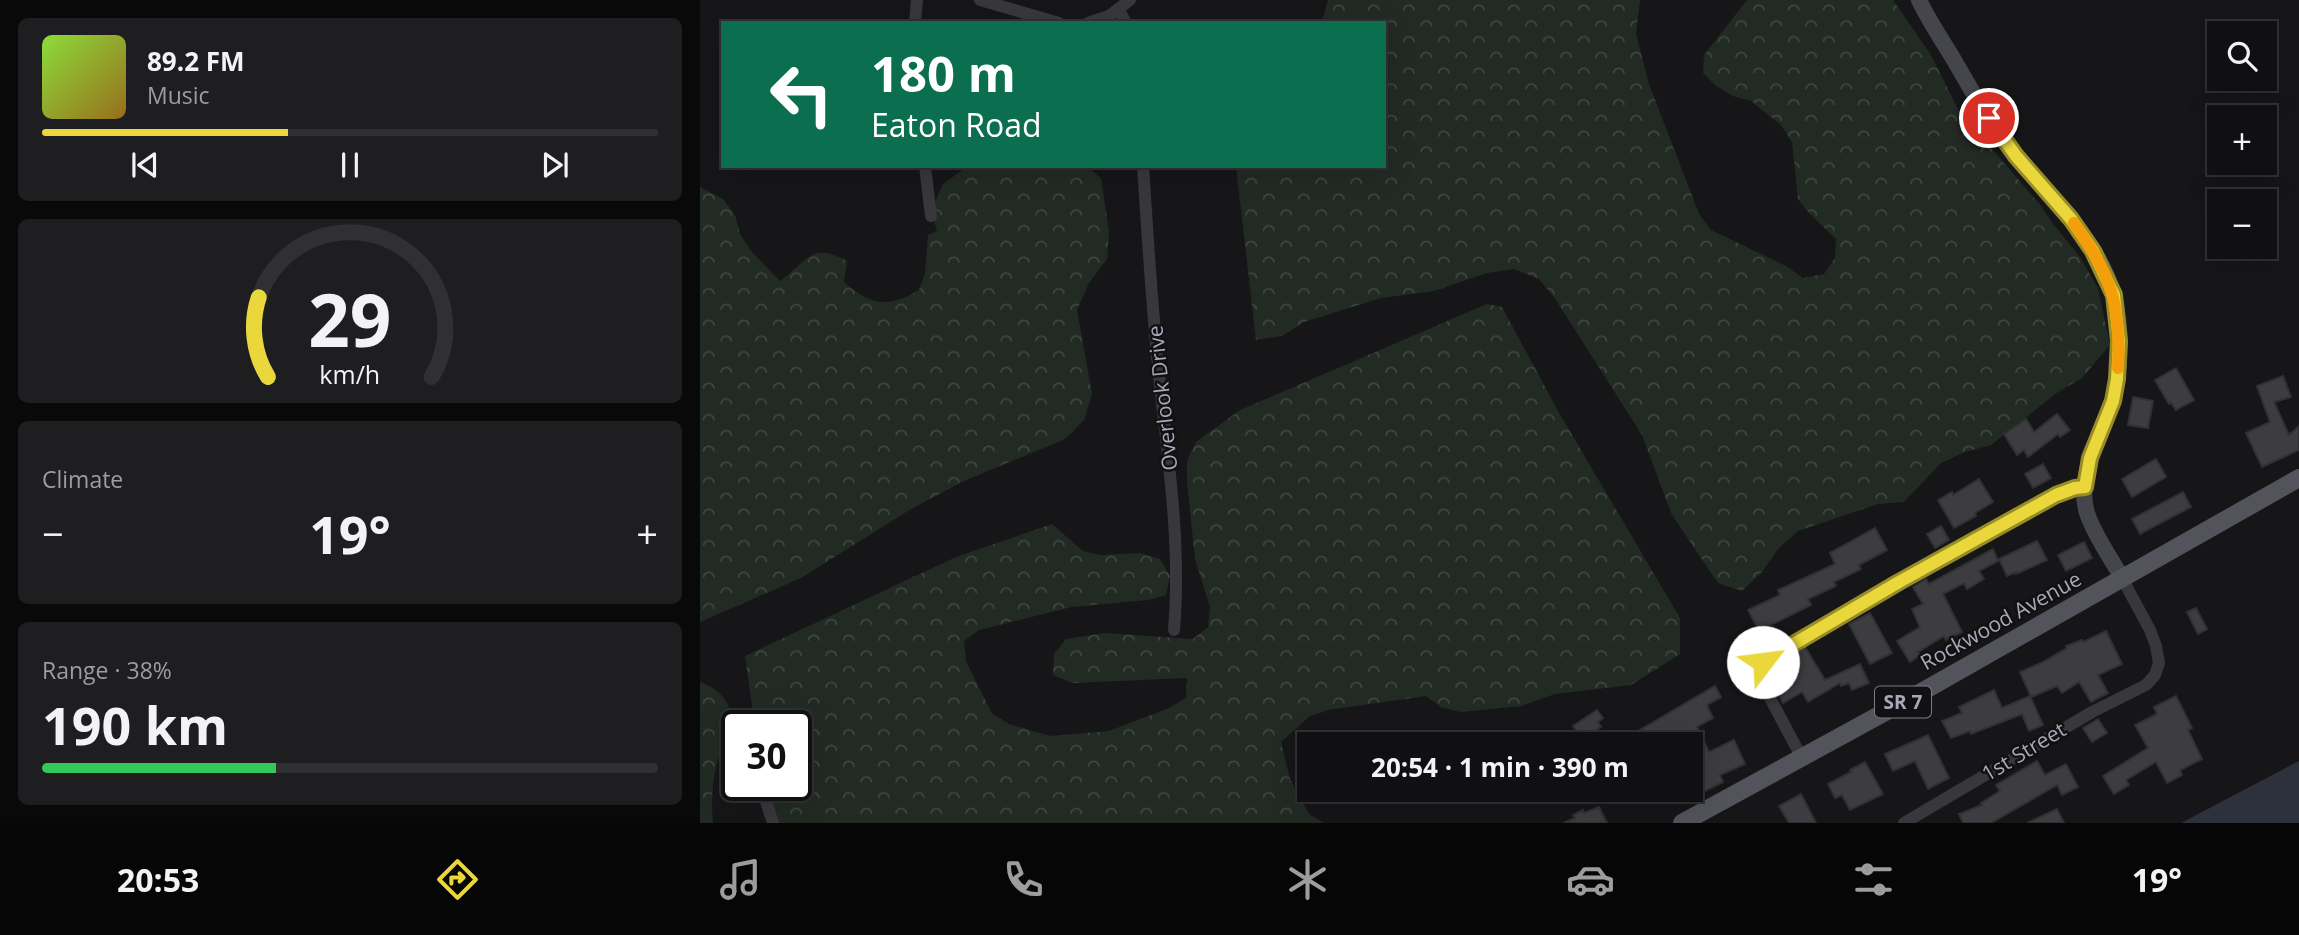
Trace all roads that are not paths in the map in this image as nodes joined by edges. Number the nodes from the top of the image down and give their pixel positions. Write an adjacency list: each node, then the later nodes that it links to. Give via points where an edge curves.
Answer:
1 (917, 0): 6 (street)
2 (980, 0): 7 (street)
3 (1130, 0): 5 (street)
4 (1919, 0): 14 (street, via 1976,99 2016,156 2071,219 2114,295 2117,379)
5 (1119, 10): 8 (street); 9 (street)
6 (915, 21)
7 (1052, 21)
8 (1093, 21)
9 (1125, 21)
10 (925, 168): 12 (street)
11 (1143, 168): 16 (street, Overlook Drive, via 1174,517)
12 (931, 216)
13 (2299, 478): 15 (main road, SR 7)
14 (2085, 487): 15 (street, via 2087,513); 17 (street, via 2056,495 1763,662 1761,681)
15 (2122, 578): 17 (main road, Rockwood Avenue / SR 7); 21 (street, 1st Street, via 2156,646 2159,663 2155,676)
16 (1174, 630)
17 (1802, 758): 20 (main road, Rockwood Avenue / SR 7)
18 (766, 801): 19 (street)
19 (774, 823)
20 (1682, 823)
21 (1905, 823)

